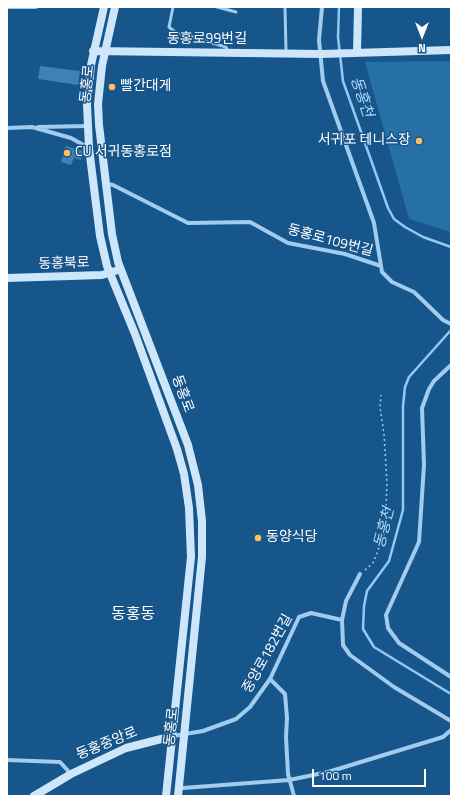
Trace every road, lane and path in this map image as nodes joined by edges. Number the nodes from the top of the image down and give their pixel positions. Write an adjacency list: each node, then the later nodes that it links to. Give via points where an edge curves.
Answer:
1 (7, 7): 2 (street)
2 (36, 7)
3 (104, 7): 12 (main road, 동홍로)
4 (173, 7): 14 (lane, via 169,27 175,32 226,47)
5 (217, 7): 10 (lane)
6 (285, 7): 16 (lane)
7 (322, 7): 17 (street, via 320,40)
8 (358, 7): 15 (main road)
9 (113, 8): 13 (main road, 동홍로)
10 (236, 12)
11 (451, 50): 15 (main road)
12 (93, 51): 13 (main road, 동홍로99번길); 18 (main road, 동홍로, via 88,84)
13 (105, 52): 14 (main road, 동홍로99번길); 22 (main road, 동홍로, via 99,85 98,115)
14 (229, 53): 16 (main road, 동홍로99번길)
15 (353, 53): 17 (main road, 동홍로99번길)
16 (286, 54): 17 (main road, 동홍로99번길)
17 (325, 54): 23 (street, via 323,81 374,223)
18 (88, 126): 19 (street); 21 (main road, 동홍로)
19 (32, 127): 20 (street); 21 (street, via 71,138)
20 (7, 128)
21 (89, 148): 25 (main road, 동홍로, via 100,236)
22 (106, 184): 23 (street, 동홍로109번길, via 113,185 188,223 250,222 288,243 345,254); 24 (main road, 동홍로, via 112,234)
23 (381, 266): 27 (street, 동홍로109번길, via 382,272 392,282 414,292 443,320)
24 (121, 269): 25 (main road, 동홍북로); 36 (main road, 동홍로, via 188,445 198,484 202,557)
25 (110, 273): 26 (main road, 동홍북로); 37 (main road, 동홍로, via 177,449 188,494 191,557)
26 (7, 278)
27 (451, 324)
28 (451, 365): 32 (street, via 432,385 422,408 424,465 419,538 411,562 386,614 388,628 399,643)
29 (381, 395): 30 (path, via 387,483 385,532 373,563)
30 (360, 574): 31 (street, via 346,601)
31 (342, 620): 33 (street, 중앙로182번길, via 311,613 299,617); 34 (street, via 343,645 350,655 394,687)
32 (451, 677)
33 (270, 679): 36 (street, 중앙로182번길, via 250,707 236,719 202,731); 40 (street, via 285,694)
34 (451, 721)
35 (451, 730): 40 (street, via 443,737 328,772)
36 (184, 734): 37 (street, 중앙로182번길); 44 (main road, 동홍로)
37 (173, 736): 39 (main road, 동홍중앙로, via 126,748); 43 (main road, 동홍로)
38 (7, 760): 39 (street, 동홍중앙로, via 60,762)
39 (70, 774): 42 (main road)
40 (289, 780): 41 (street); 45 (street)
41 (184, 788)
42 (34, 796)
43 (166, 796)
44 (178, 796)
45 (294, 796)

